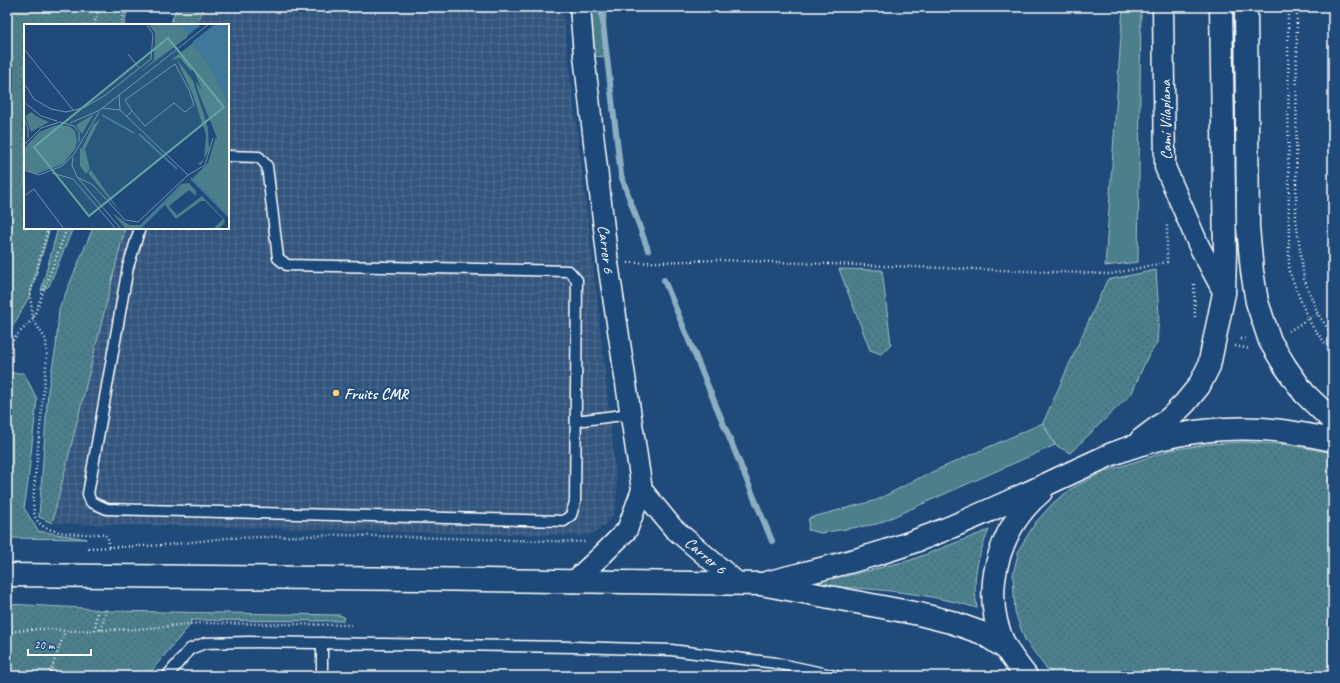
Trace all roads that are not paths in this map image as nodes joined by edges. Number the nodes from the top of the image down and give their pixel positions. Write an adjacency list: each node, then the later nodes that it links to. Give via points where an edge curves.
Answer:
1 (580, 7): 8 (street, Carrer 6, via 608,263)
2 (1163, 7): 7 (street, Camí Vilaplana, via 1165,167 1199,246)
3 (1221, 7): 7 (main road)
4 (1246, 7): 10 (main road, via 1248,227 1257,302 1270,341 1285,366 1304,393)
5 (229, 156): 9 (lane, via 259,157 267,166 278,258 287,265 569,271 577,280)
6 (140, 229): 9 (lane, via 128,267 88,494 91,502 107,509 564,521 571,515 575,502)
7 (1224, 293): 12 (main road, via 1209,366 1199,386 1170,418)
8 (630, 414): 9 (lane); 14 (street, Carrer 6)
9 (576, 421)
10 (1333, 421)
11 (1333, 440): 12 (main road, via 1261,428 1224,428 1184,433)
12 (1134, 445): 13 (main road)
13 (1055, 479): 18 (main road, via 924,538 881,553); 20 (main road, via 1020,513 995,566 995,610)
14 (642, 490): 16 (street, Carrer 6, via 627,530); 17 (street, Carrer 6, via 673,528)
15 (7, 576): 16 (main road)
16 (573, 582): 17 (main road)
17 (739, 584): 18 (main road)
18 (761, 584): 20 (main road, via 951,622 982,633)
19 (322, 644): 21 (lane, via 205,643 190,649); 22 (lane); 23 (lane, via 671,650 776,662)
20 (1006, 648): 24 (main road)
21 (167, 676)
22 (322, 676)
23 (836, 676)
24 (1026, 676)

